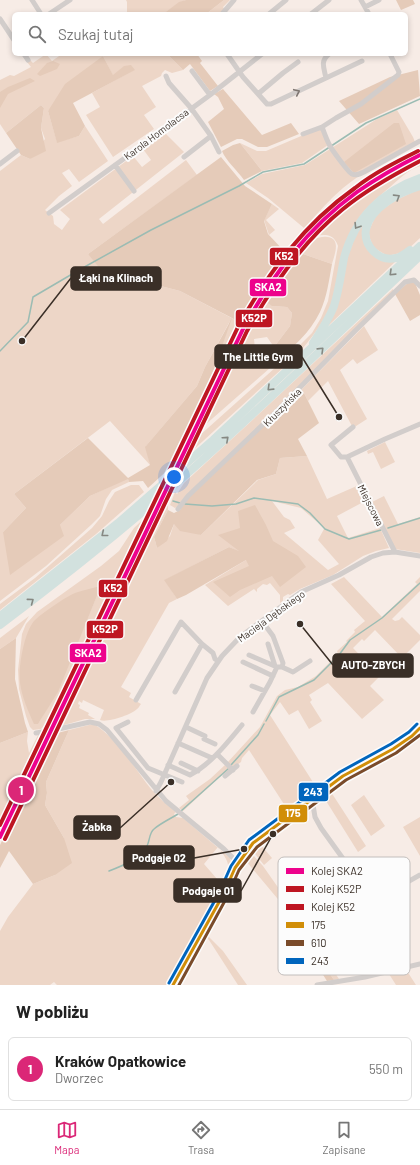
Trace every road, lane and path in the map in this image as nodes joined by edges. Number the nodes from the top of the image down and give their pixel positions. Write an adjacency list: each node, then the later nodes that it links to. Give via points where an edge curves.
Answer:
1 (32, 0): 9 (street)
2 (70, 0): 10 (street)
3 (234, 0): 11 (street)
4 (286, 0): 12 (street)
5 (329, 0): 13 (street)
6 (362, 0): 8 (street)
7 (379, 0): 8 (street)
8 (365, 7): 14 (street)
9 (40, 12)
10 (52, 12)
11 (224, 12)
12 (271, 12)
13 (314, 12)
14 (368, 12)
15 (0, 18): 16 (street)
16 (12, 36)
17 (25, 56): 22 (street)
18 (228, 56): 26 (street)
19 (259, 56): 26 (street, Karola Homolacsa)
20 (326, 56): 28 (street, via 323,60)
21 (391, 56): 32 (street, via 398,75 361,104)
22 (28, 60)
23 (362, 61): 28 (street)
24 (298, 62): 29 (street)
25 (192, 71): 30 (street)
26 (239, 72): 29 (street); 30 (street, Karola Homolacsa)
27 (166, 76): 31 (street, via 169,84)
28 (326, 78): 29 (street, one-way to 28, via 267,104 271,104)
29 (258, 94)
30 (210, 95): 31 (street, Karola Homolacsa)
31 (191, 108): 34 (street); 40 (street, Karola Homolacsa)
32 (322, 126): 33 (street); 35 (street, via 330,146 346,169 354,175 364,172)
33 (303, 134)
34 (211, 136): 37 (street); 38 (street)
35 (420, 140)
36 (17, 151): 39 (street)
37 (219, 152)
38 (184, 157)
39 (0, 164)
40 (115, 165): 43 (street); 44 (street, Karola Homolacsa)
41 (420, 178): 48 (highway, one-way to 48, via 382,197 358,224 347,247 330,314)
42 (420, 186): 45 (highway, one-way to 42, via 404,255 388,259 372,250 366,234 371,219 380,208 402,193)
43 (134, 191)
44 (50, 213)
45 (420, 244): 48 (highway, one-way to 48)
46 (420, 256): 57 (highway, one-way to 46, via 122,529 197,465)
47 (420, 286): 52 (street, Kłuszyńska, via 414,280 406,282 275,414 188,496)
48 (298, 361): 55 (highway, one-way to 55, via 134,510)
49 (420, 424): 51 (street)
50 (353, 427): 51 (street, via 330,445 341,457)
51 (347, 457): 53 (street, Miejscowa)
52 (178, 509)
53 (395, 552): 54 (street, Macieja Dębskiego); 56 (street, Macieja Dębskiego, via 366,559 301,592)
54 (420, 556)
55 (0, 616)
56 (262, 621): 61 (street, Macieja Dębskiego, via 240,637); 64 (street, via 273,636 283,664)
57 (0, 625)
58 (202, 644): 61 (street); 68 (street); 69 (street, via 181,622)
59 (268, 644): 64 (street)
60 (250, 655): 64 (street)
61 (218, 661): 73 (street, Macieja Dębskiego, via 207,678)
62 (310, 661): 64 (street, via 293,672)
63 (243, 662): 65 (street)
64 (278, 666): 65 (street)
65 (273, 676): 67 (street)
66 (252, 686): 67 (street)
67 (265, 691): 70 (street)
68 (175, 692)
69 (136, 700)
70 (253, 712)
71 (128, 722): 83 (street, via 116,728 148,768)
72 (242, 725): 78 (street)
73 (186, 727): 76 (street, Macieja Dębskiego); 77 (street)
74 (420, 728): 87 (street, via 400,745 356,768)
75 (36, 733): 86 (street, via 87,722 99,724 106,729)
76 (178, 743): 79 (street); 81 (street, Macieja Dębskiego)
77 (215, 744)
78 (217, 754): 79 (street); 84 (street, via 235,768)
79 (212, 758): 82 (street)
80 (180, 763): 82 (street)
81 (168, 766): 82 (street, via 190,775); 83 (street, Macieja Dębskiego)
82 (198, 771)
83 (164, 775): 85 (street); 86 (street, Macieja Dębskiego)
84 (225, 776)
85 (182, 782)
86 (156, 791): 89 (street)
87 (312, 799): 88 (street, via 315,817); 89 (street, via 253,843)
88 (342, 857)
89 (238, 863): 95 (street)
90 (420, 876): 91 (street)
91 (410, 881)
92 (420, 964): 93 (street)
93 (410, 966)
94 (373, 975): 96 (street)
95 (173, 985)
96 (317, 985)

